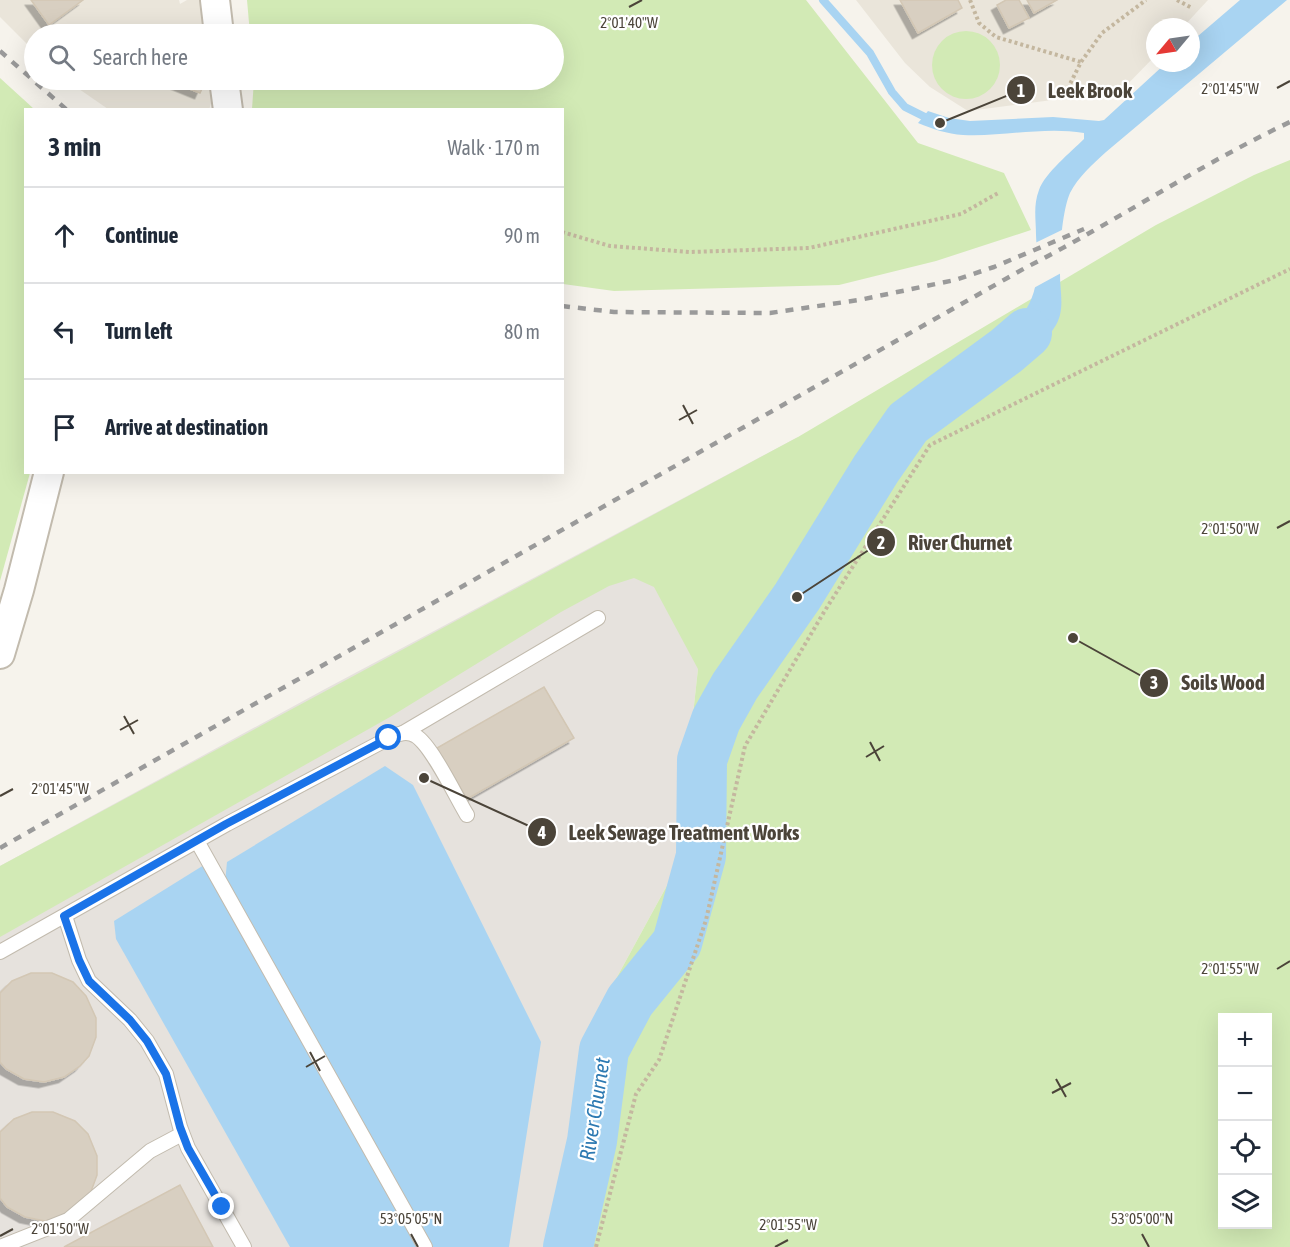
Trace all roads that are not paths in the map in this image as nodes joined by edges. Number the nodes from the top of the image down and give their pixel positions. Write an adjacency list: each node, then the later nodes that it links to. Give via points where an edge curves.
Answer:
1 (215, 0): 2 (street)
2 (218, 24)
3 (225, 90): 4 (street)
4 (228, 108)
5 (48, 474): 7 (street)
6 (598, 618): 8 (lane)
7 (0, 654)
8 (403, 733): 9 (lane, via 415,735 427,746); 10 (lane)
9 (467, 815)
10 (197, 841): 11 (lane); 16 (lane)
11 (64, 916): 12 (lane); 13 (lane, via 89,981 130,1020 166,1074)
12 (0, 952)
13 (182, 1134): 14 (lane, via 150,1151 68,1220); 15 (lane)
14 (0, 1247)
15 (244, 1247)
16 (425, 1247)

